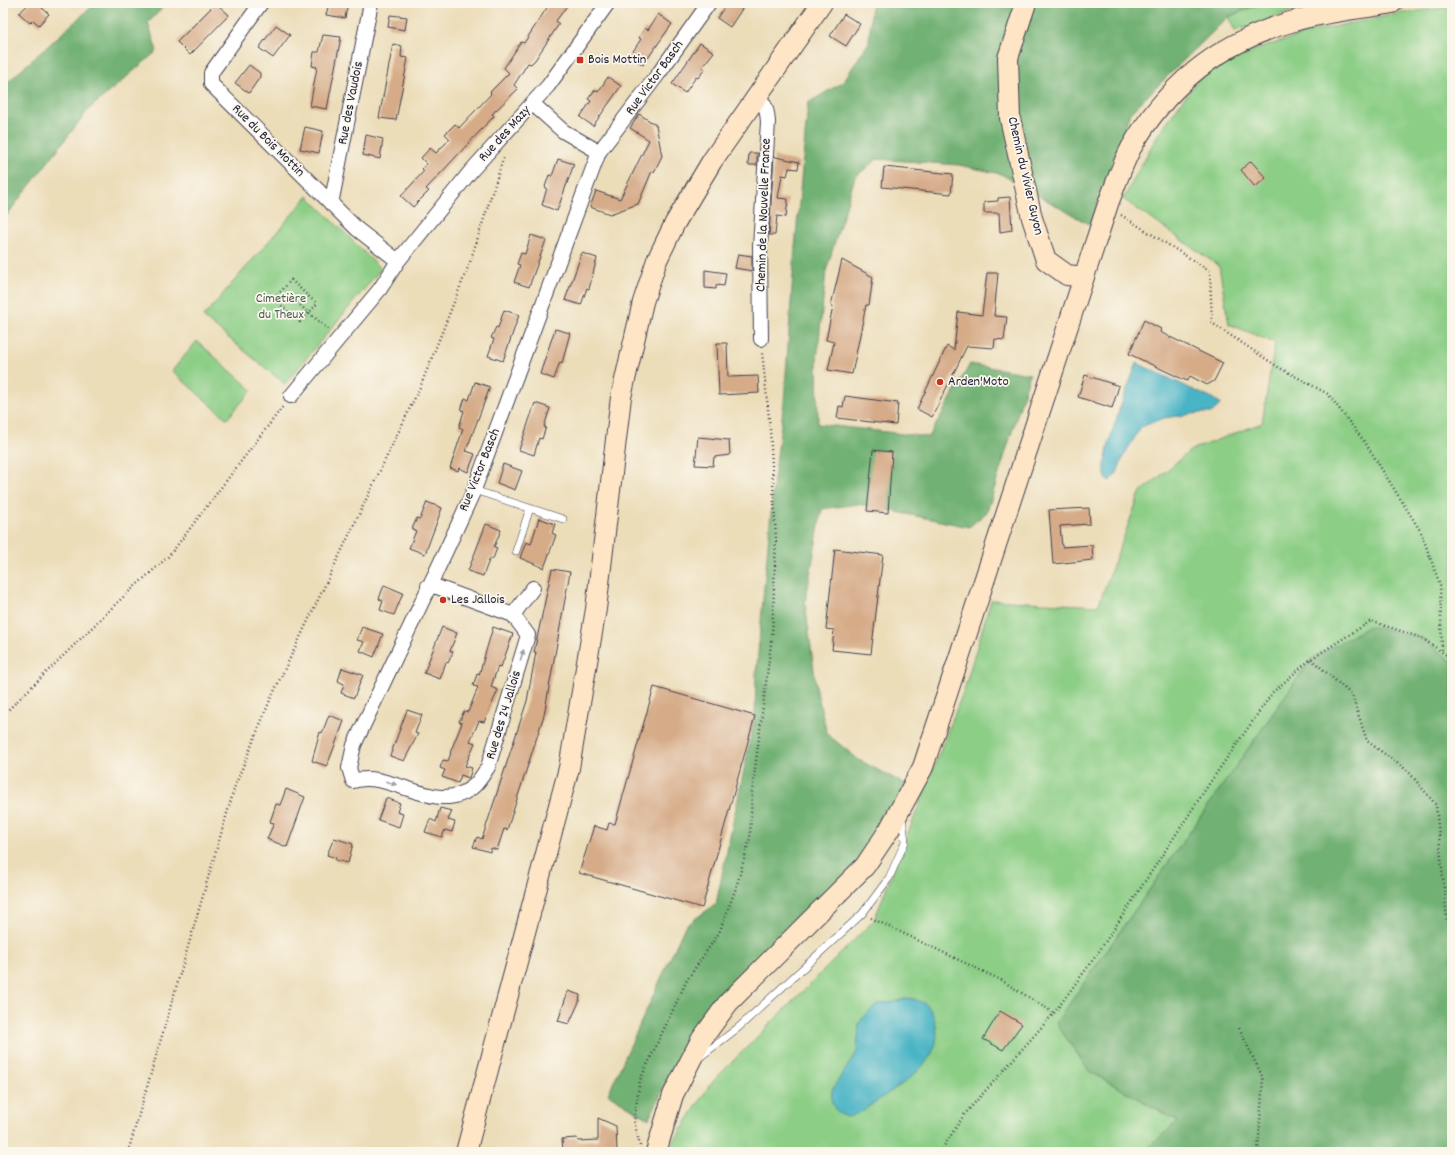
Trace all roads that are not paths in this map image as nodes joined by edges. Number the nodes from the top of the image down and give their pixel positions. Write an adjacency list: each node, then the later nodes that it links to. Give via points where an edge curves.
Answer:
1 (261, 3): 11 (street, Rue du Bois Mottin, via 211,73 211,84)
2 (371, 3): 11 (street, Rue des Vaudois)
3 (608, 3): 9 (street, Rue des Mazy, via 548,86)
4 (709, 3): 10 (street, Rue Victor Basch)
5 (822, 3): 8 (street)
6 (1026, 3): 13 (street, Chemin du Vivier Guyon, via 1008,58 1010,118 1032,218 1046,260 1067,275)
7 (1392, 3): 13 (street, via 1295,20 1262,31 1227,47 1192,72 1159,107 1131,149 1107,207)
8 (756, 96): 14 (street, Chemin de la Nouvelle France, via 763,101 767,109 768,122 760,248); 26 (street, via 674,223 657,260 643,302 621,397 596,609 569,768)
9 (532, 103): 10 (street, via 563,131); 12 (street, Rue des Mazy, via 471,171)
10 (599, 152): 16 (street, Rue Victor Basch)
11 (332, 204): 12 (street, Rue du Bois Mottin)
12 (398, 261): 15 (street, Rue des Mazy, via 380,288)
13 (1084, 277): 24 (street, via 923,767)
14 (761, 339)
15 (291, 396)
16 (474, 490): 17 (lane); 20 (street, Rue Victor Basch)
17 (530, 508): 18 (lane); 19 (lane)
18 (563, 519)
19 (516, 551)
20 (428, 586): 22 (street); 23 (street, Rue Victor Basch, via 354,745 348,768)
21 (533, 588): 22 (street)
22 (513, 615): 23 (street, Rue des 24 Jallois, one-way to 22, via 364,778 379,779 431,797 464,792 476,784 488,768 528,635)
23 (353, 781)
24 (901, 808): 25 (street, via 890,830 865,866 728,1003 701,1040); 25 (lane, via 905,842 889,878 862,914 740,1027)
25 (688, 1066): 27 (street, via 673,1095)
26 (466, 1152)
27 (656, 1152)

